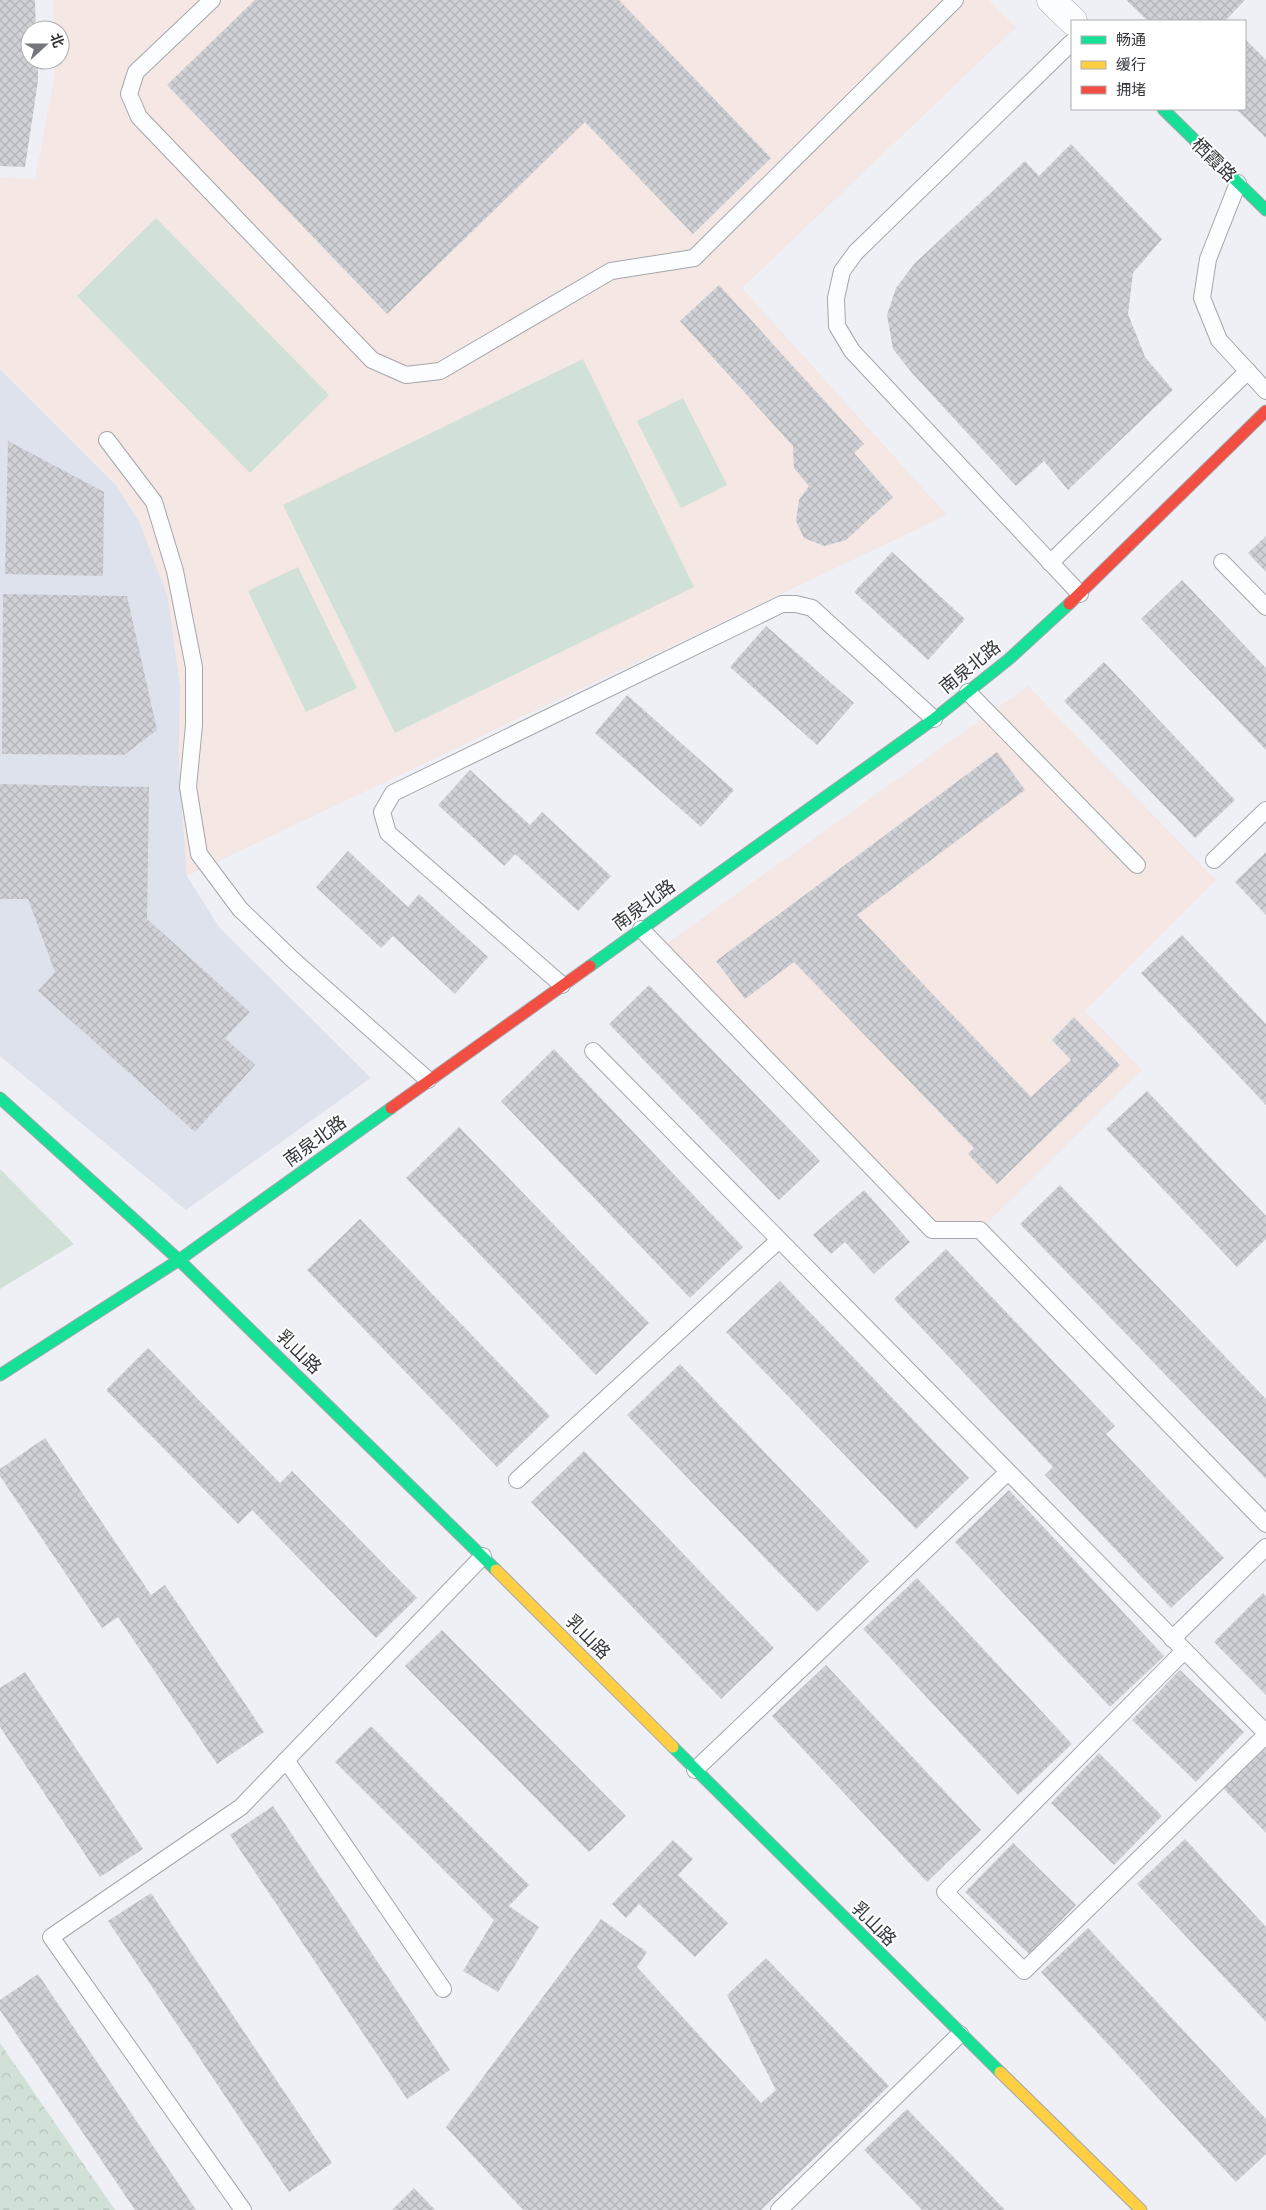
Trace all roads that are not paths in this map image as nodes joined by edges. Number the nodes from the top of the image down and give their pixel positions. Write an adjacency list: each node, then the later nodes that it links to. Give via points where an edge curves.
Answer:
1 (212, 0): 2 (lane, via 136,72 129,94 140,117 372,360 406,375 440,371 611,271 694,258)
2 (955, 0)
3 (1052, 0): 4 (street)
4 (1072, 20)
5 (1071, 43): 14 (lane, via 856,252 842,271 836,298 836,326 852,351)
6 (1163, 110): 7 (street, 栖霞路)
7 (1238, 183): 8 (street, 栖霞路); 9 (lane, via 1208,260 1202,298 1218,340)
8 (1266, 210)
9 (1248, 371): 10 (lane); 14 (lane)
10 (1266, 391)
11 (1266, 411): 15 (street, 南泉北路)
12 (107, 440): 25 (lane, via 154,502 175,571 194,667 194,725 188,787 199,854 240,909)
13 (1222, 562): 16 (lane)
14 (1050, 563): 15 (lane)
15 (1080, 594): 17 (street, 南泉北路)
16 (1266, 607)
17 (968, 692): 18 (street, 南泉北路); 21 (lane)
18 (934, 719): 22 (street, 南泉北路); 23 (lane, via 812,608 782,604 393,793 382,812 388,833)
19 (1266, 810): 20 (lane)
20 (1214, 860)
21 (1137, 865)
22 (640, 929): 23 (street, 南泉北路); 32 (lane, via 932,1230 980,1230)
23 (562, 986): 25 (street, 南泉北路)
24 (593, 1051): 27 (lane)
25 (428, 1080): 28 (street, 南泉北路)
26 (0, 1098): 28 (street, 乳山路)
27 (779, 1240): 30 (lane); 31 (lane)
28 (179, 1260): 29 (street, 南泉北路); 34 (street, 乳山路)
29 (0, 1375)
30 (1008, 1472): 35 (lane); 39 (lane)
31 (517, 1480)
32 (1266, 1524)
33 (1263, 1554): 35 (lane)
34 (483, 1556): 38 (lane); 39 (street, 乳山路)
35 (1172, 1639): 36 (lane)
36 (1184, 1652): 37 (lane); 37 (lane, via 945,1892 1024,1971)
37 (1266, 1734)
38 (286, 1760): 40 (lane); 42 (lane, via 241,1807 51,1937)
39 (695, 1770): 41 (street, 乳山路)
40 (443, 1989)
41 (960, 2034): 43 (lane); 44 (street, 乳山路)
42 (243, 2210)
43 (779, 2210)
44 (1141, 2210)

